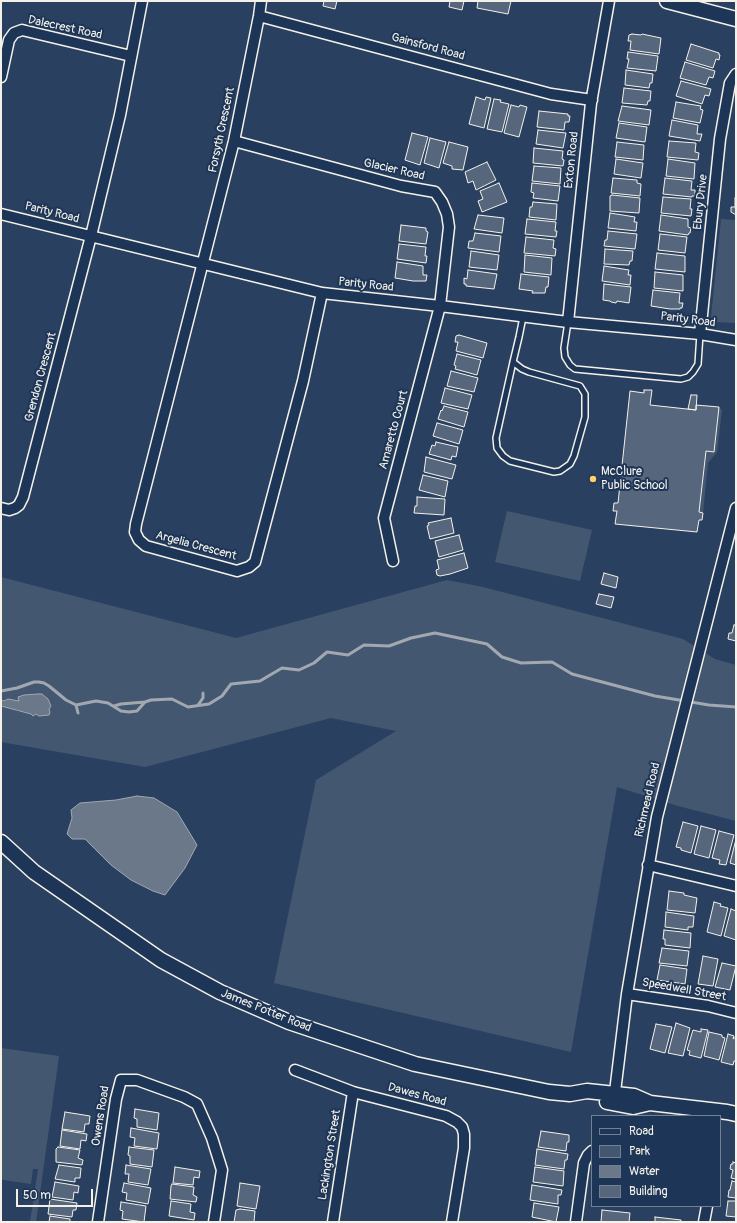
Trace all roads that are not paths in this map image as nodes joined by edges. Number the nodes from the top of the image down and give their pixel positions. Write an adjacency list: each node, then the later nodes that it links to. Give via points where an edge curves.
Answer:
1 (142, 1): 7 (street)
2 (261, 1): 5 (street, Forsyth Crescent)
3 (609, 1): 10 (street, Exton Road)
4 (667, 1): 6 (main road)
5 (259, 16): 10 (street, Gainsford Road, via 551,94); 11 (street, Forsyth Crescent)
6 (736, 19)
7 (131, 56): 9 (street, Dalecrest Road, via 22,30 14,33 9,40); 13 (street, via 120,115)
8 (736, 74): 19 (street, Ebury Drive, via 730,83 720,139)
9 (1, 77)
10 (592, 100): 18 (street, Exton Road)
11 (234, 141): 14 (street, Forsyth Crescent); 16 (street, Glacier Road, via 401,186 435,192 447,214 449,227)
12 (1, 214): 13 (street, Parity Road)
13 (91, 236): 14 (street, Parity Road); 22 (street, Grendon Crescent, via 23,497 15,508)
14 (203, 264): 15 (street, Parity Road); 15 (street, Argelia Crescent, via 135,532 146,546 237,571 249,567 258,551 303,381)
15 (322, 293): 16 (street, Parity Road)
16 (440, 306): 17 (street, Parity Road); 24 (street, Amaretto Court, via 384,518)
17 (523, 317): 18 (street, Parity Road); 21 (lane)
18 (568, 322): 19 (street, Parity Road); 19 (lane, via 565,357 575,369 681,379 688,377 698,364)
19 (700, 334): 20 (street, Parity Road)
20 (736, 340)
21 (513, 362): 21 (lane, via 496,438 497,448 510,460 554,472 560,471 570,464 574,456 585,417 585,394 580,386 529,372)
22 (1, 508)
23 (736, 508): 26 (street, Richmead Road, via 657,817)
24 (393, 561)
25 (1, 842): 32 (main road, James Potter Road, via 34,872 161,960 220,992 289,1022 415,1064 549,1092 570,1094 587,1091)
26 (648, 865): 27 (street); 28 (street, Richmead Road)
27 (736, 886)
28 (627, 994): 29 (street, Speedwell Street, via 708,1006); 32 (street, Richmead Road)
29 (736, 1013)
30 (295, 1070): 31 (street, Dawes Road)
31 (353, 1092): 38 (street, Lackington Street); 39 (street, Dawes Road, via 446,1116 462,1127 464,1148)
32 (614, 1099): 33 (main road, James Potter Road, via 634,1096 650,1103)
33 (736, 1114)
34 (591, 1152): 40 (street, via 584,1163)
35 (707, 1207): 41 (street)
36 (98, 1222): 37 (street, Owens Road, via 121,1080 137,1080 197,1104 222,1170)
37 (214, 1222)
38 (333, 1222)
39 (452, 1222)
40 (576, 1222)
41 (704, 1222)

